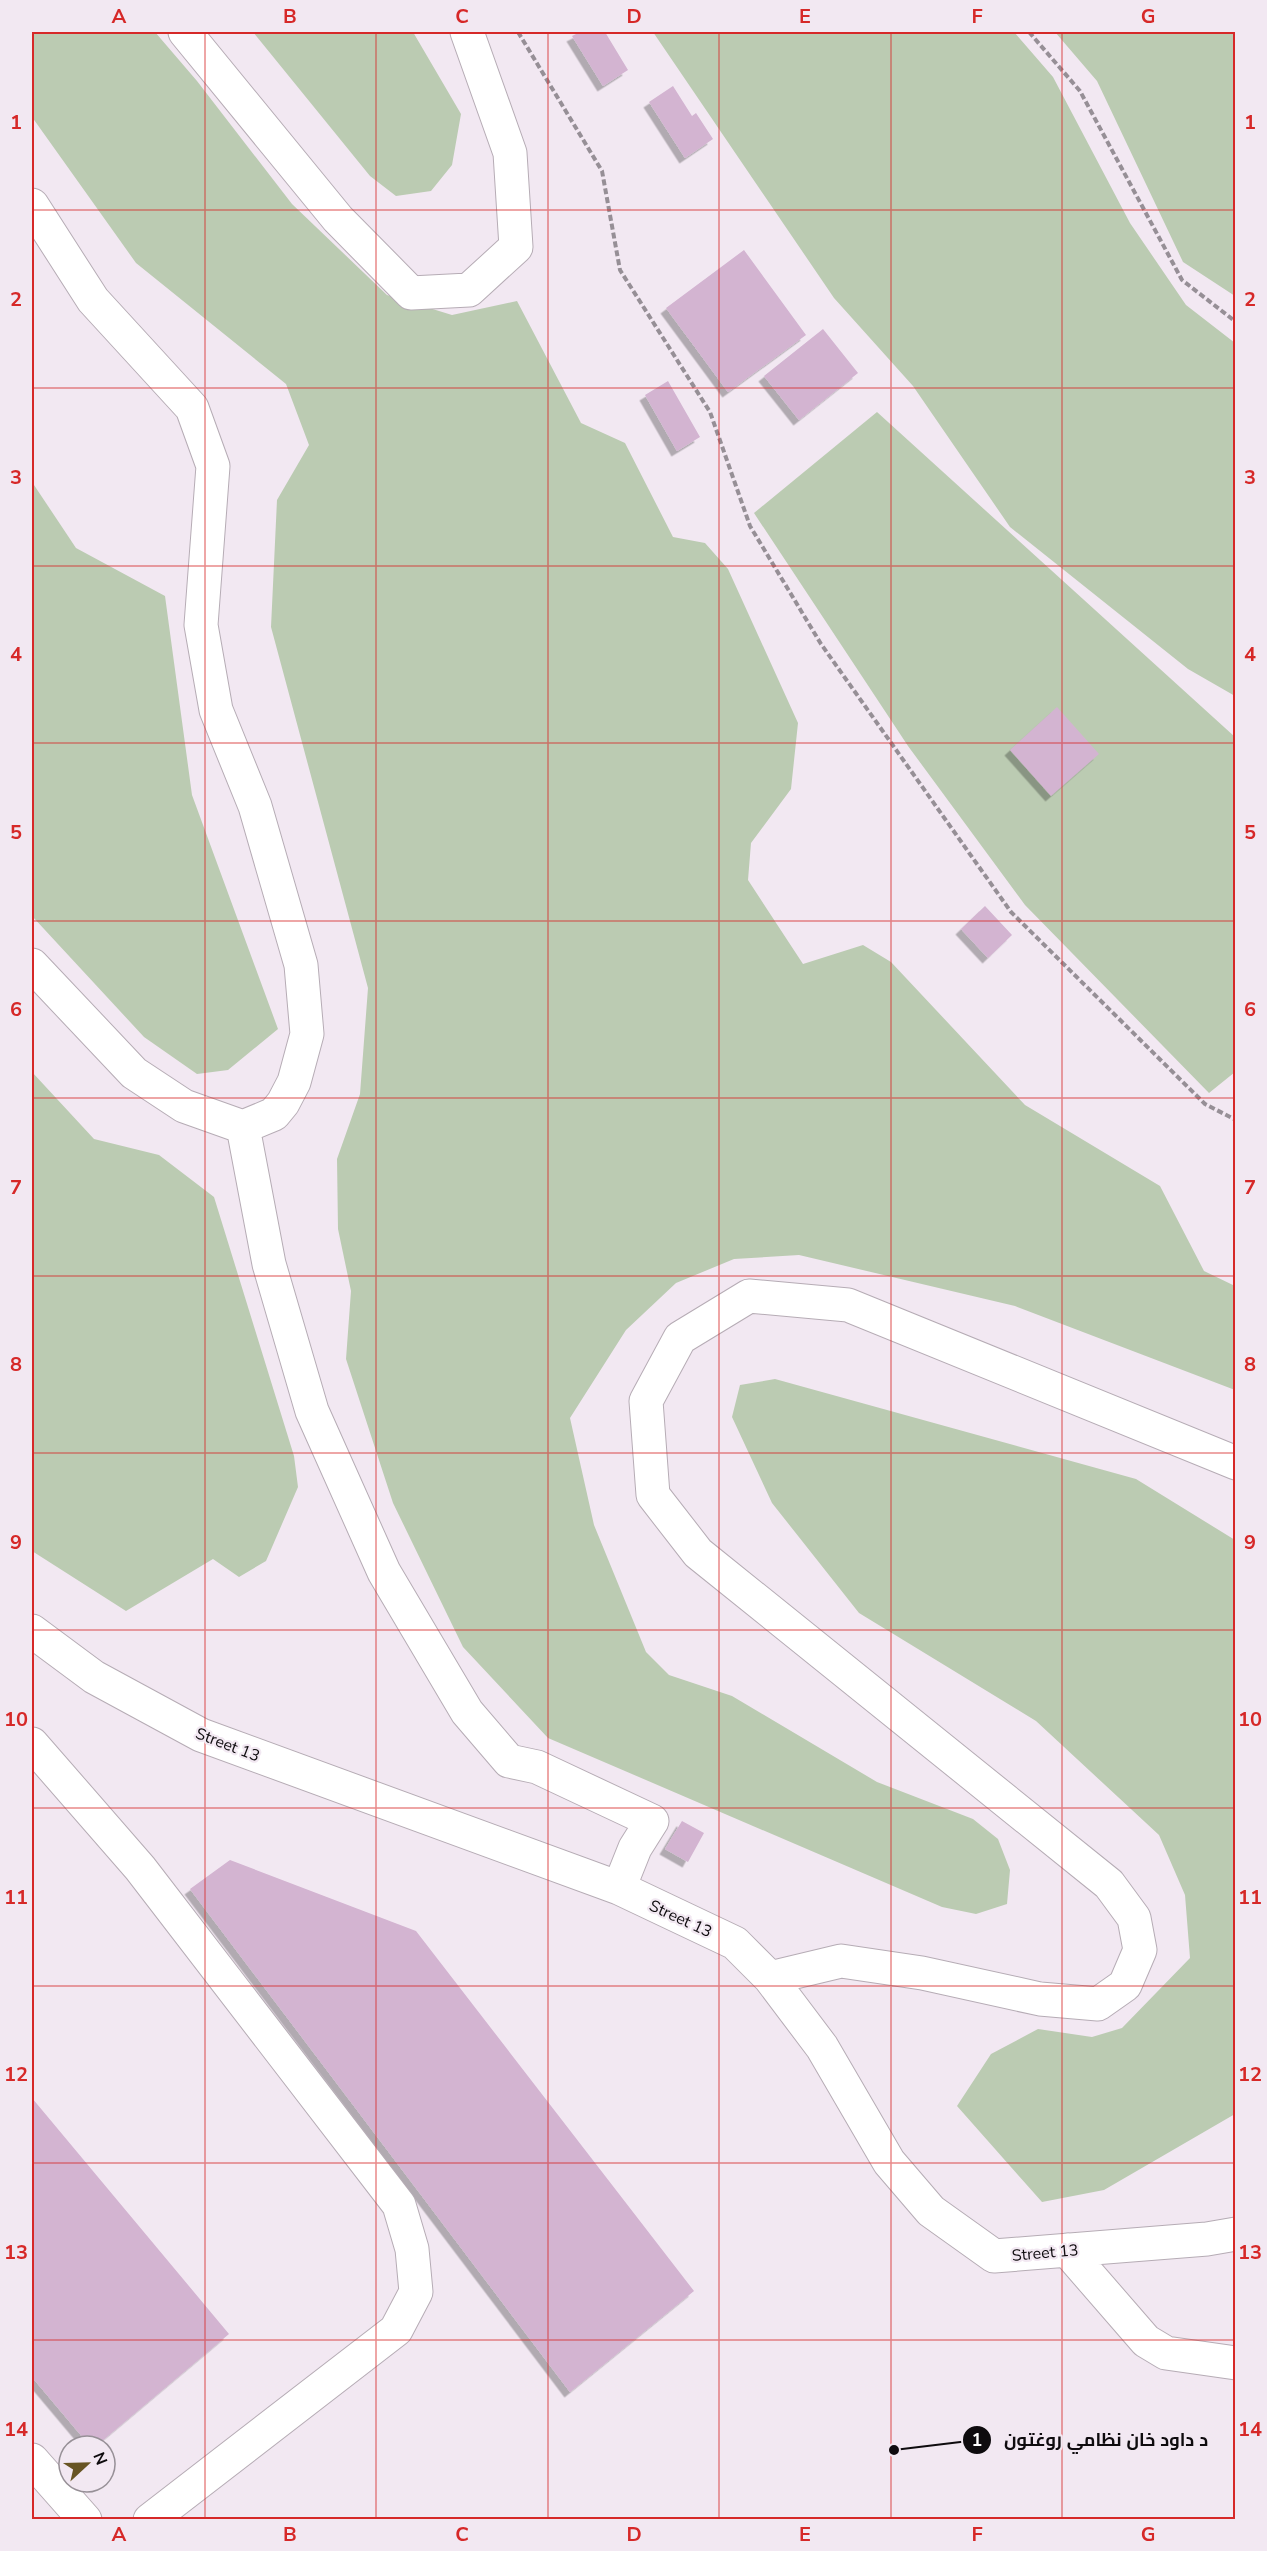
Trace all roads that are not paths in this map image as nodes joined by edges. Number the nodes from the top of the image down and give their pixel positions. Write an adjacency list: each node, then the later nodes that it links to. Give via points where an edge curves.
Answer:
1 (186, 32): 2 (street, via 338,219 411,292 469,290 516,247 510,153)
2 (467, 32)
3 (32, 205): 5 (street, via 93,300 192,408 213,466 201,625 216,710 255,806 301,965 307,1034 294,1082 283,1103 274,1114)
4 (32, 965): 5 (street, via 134,1073 184,1107)
5 (243, 1127): 9 (street, via 269,1264 312,1412 384,1572 467,1712 509,1761 537,1767 651,1821)
6 (1236, 1463): 10 (street, via 848,1305 749,1296 680,1338 646,1401 653,1495 698,1552 1109,1884 1134,1918 1140,1950 1125,1985 1098,2004 1040,1999 922,1973 841,1961)
7 (32, 1631): 9 (street, Street 13, via 94,1677 201,1735)
8 (32, 1744): 16 (street, via 140,1868 399,2205 412,2249 416,2292 396,2330)
9 (619, 1888): 10 (street, Street 13, via 735,1943)
10 (770, 1978): 12 (street, Street 13, via 822,2047 889,2163 931,2211 994,2256)
11 (1236, 2234): 12 (street, Street 13)
12 (1067, 2250): 13 (street, via 1146,2341 1166,2353)
13 (1236, 2363)
14 (32, 2460): 15 (street)
15 (85, 2520)
16 (150, 2520)

